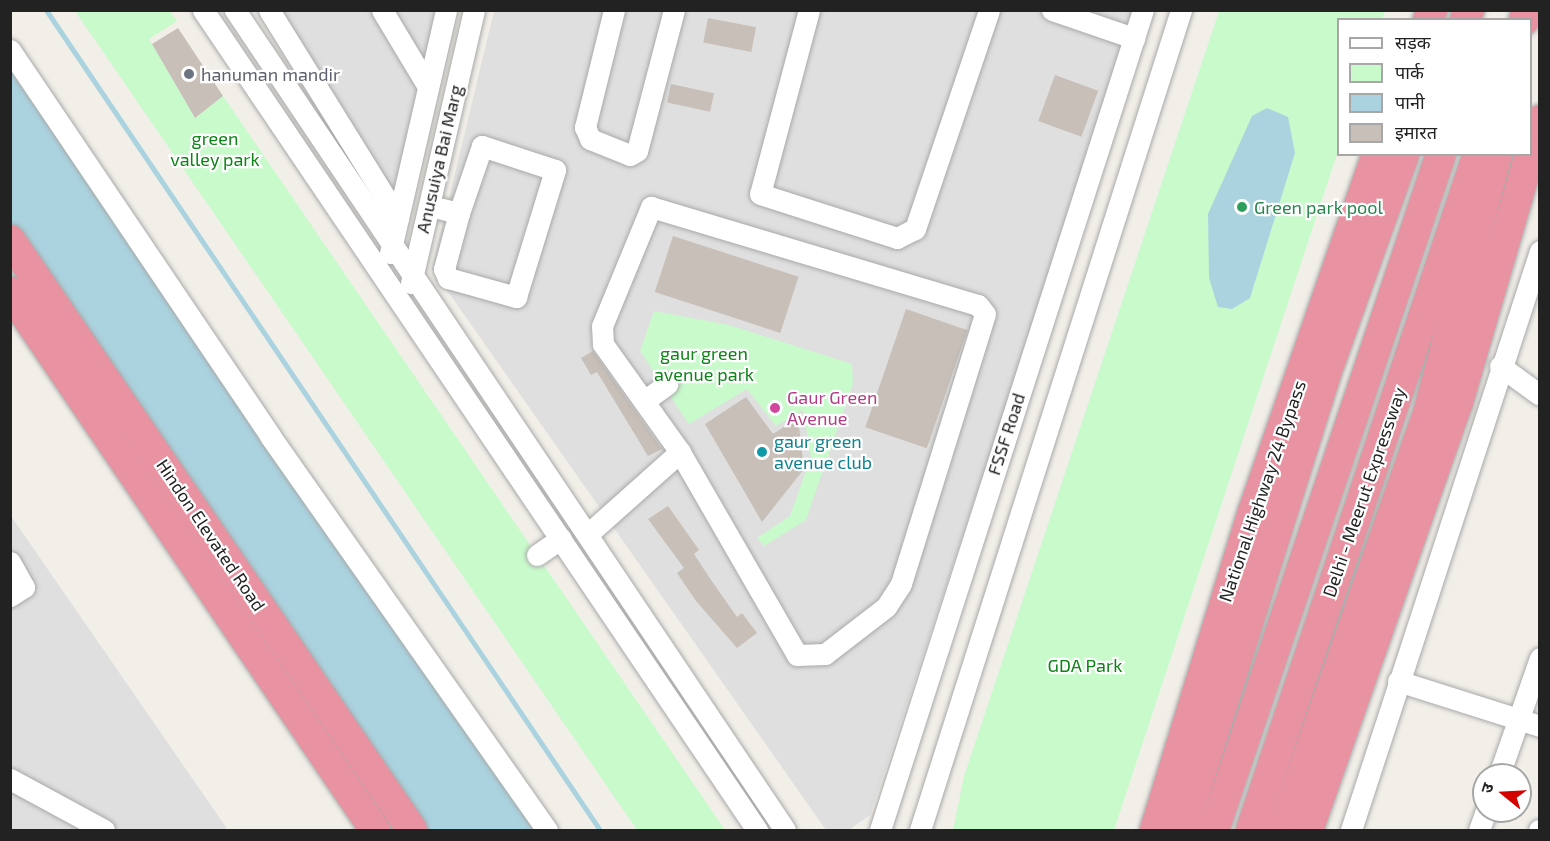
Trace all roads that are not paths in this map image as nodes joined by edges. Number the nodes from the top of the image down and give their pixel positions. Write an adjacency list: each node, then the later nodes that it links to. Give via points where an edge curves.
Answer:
1 (203, 10): 34 (street)
2 (235, 10): 31 (street)
3 (269, 10): 29 (street)
4 (382, 10): 16 (street)
5 (446, 10): 16 (street, Anusuiya Bai Marg)
6 (474, 10): 27 (street, Anusuiya Bai Marg)
7 (614, 10): 8 (street, via 585,127 590,140 630,155 637,151)
8 (674, 10)
9 (809, 10): 10 (street, via 760,194 897,238 915,229)
10 (989, 10)
11 (1052, 10): 14 (street)
12 (1143, 10): 14 (street, FSSF Road)
13 (1180, 10): 62 (street)
14 (1134, 38): 61 (street, FSSF Road)
15 (10, 50): 58 (street, via 270,436)
16 (428, 87): 29 (street, Anusuiya Bai Marg)
17 (1539, 120): 19 (highway)
18 (1539, 135): 20 (street)
19 (1532, 147)
20 (1532, 152)
21 (1376, 156): 44 (highway, National Highway 24 Bypass)
22 (1403, 156): 44 (highway)
23 (1440, 156): 65 (highway, Delhi - Meerut Expressway)
24 (1477, 156): 66 (highway, Delhi - Meerut Expressway)
25 (1496, 156): 47 (highway)
26 (1529, 159): 47 (highway, via 1458,402)
27 (429, 206): 28 (street); 33 (street, Anusuiya Bai Marg)
28 (459, 213): 28 (street, via 445,274 516,297 555,170 483,146)
29 (398, 218): 31 (street, Anusuiya Bai Marg)
30 (10, 240): 57 (highway, Hindon Elevated Road)
31 (392, 245): 33 (street); 34 (street, Anusuiya Bai Marg)
32 (1539, 251): 37 (street)
33 (413, 275): 36 (street, Anusuiya Bai Marg); 42 (street)
34 (384, 277): 36 (street)
35 (10, 292): 56 (highway, Hindon Elevated Road)
36 (405, 307): 43 (street)
37 (1500, 366): 39 (street); 50 (street)
38 (667, 384): 40 (street)
39 (1539, 395)
40 (644, 401): 41 (street); 41 (street, via 601,335 651,207 983,310 986,319 902,584 886,607 825,654 797,655)
41 (680, 452): 42 (street)
42 (589, 533): 60 (street)
43 (561, 538): 45 (street); 59 (street)
44 (1258, 541): 63 (highway, National Highway 24 Bypass); 64 (highway)
45 (537, 555)
46 (10, 562): 48 (street, via 24,587)
47 (1384, 572): 67 (highway); 68 (highway)
48 (10, 596)
49 (1539, 658): 51 (street)
50 (1398, 681): 51 (street); 54 (street)
51 (1530, 722): 52 (street)
52 (1506, 763)
53 (10, 779): 55 (street)
54 (1356, 829)
55 (104, 831)
56 (375, 831)
57 (412, 831)
58 (547, 831)
59 (757, 831)
60 (785, 831)
61 (880, 831)
62 (920, 831)
63 (1155, 831)
64 (1183, 831)
65 (1214, 831)
66 (1251, 831)
67 (1282, 831)
68 (1308, 831)

